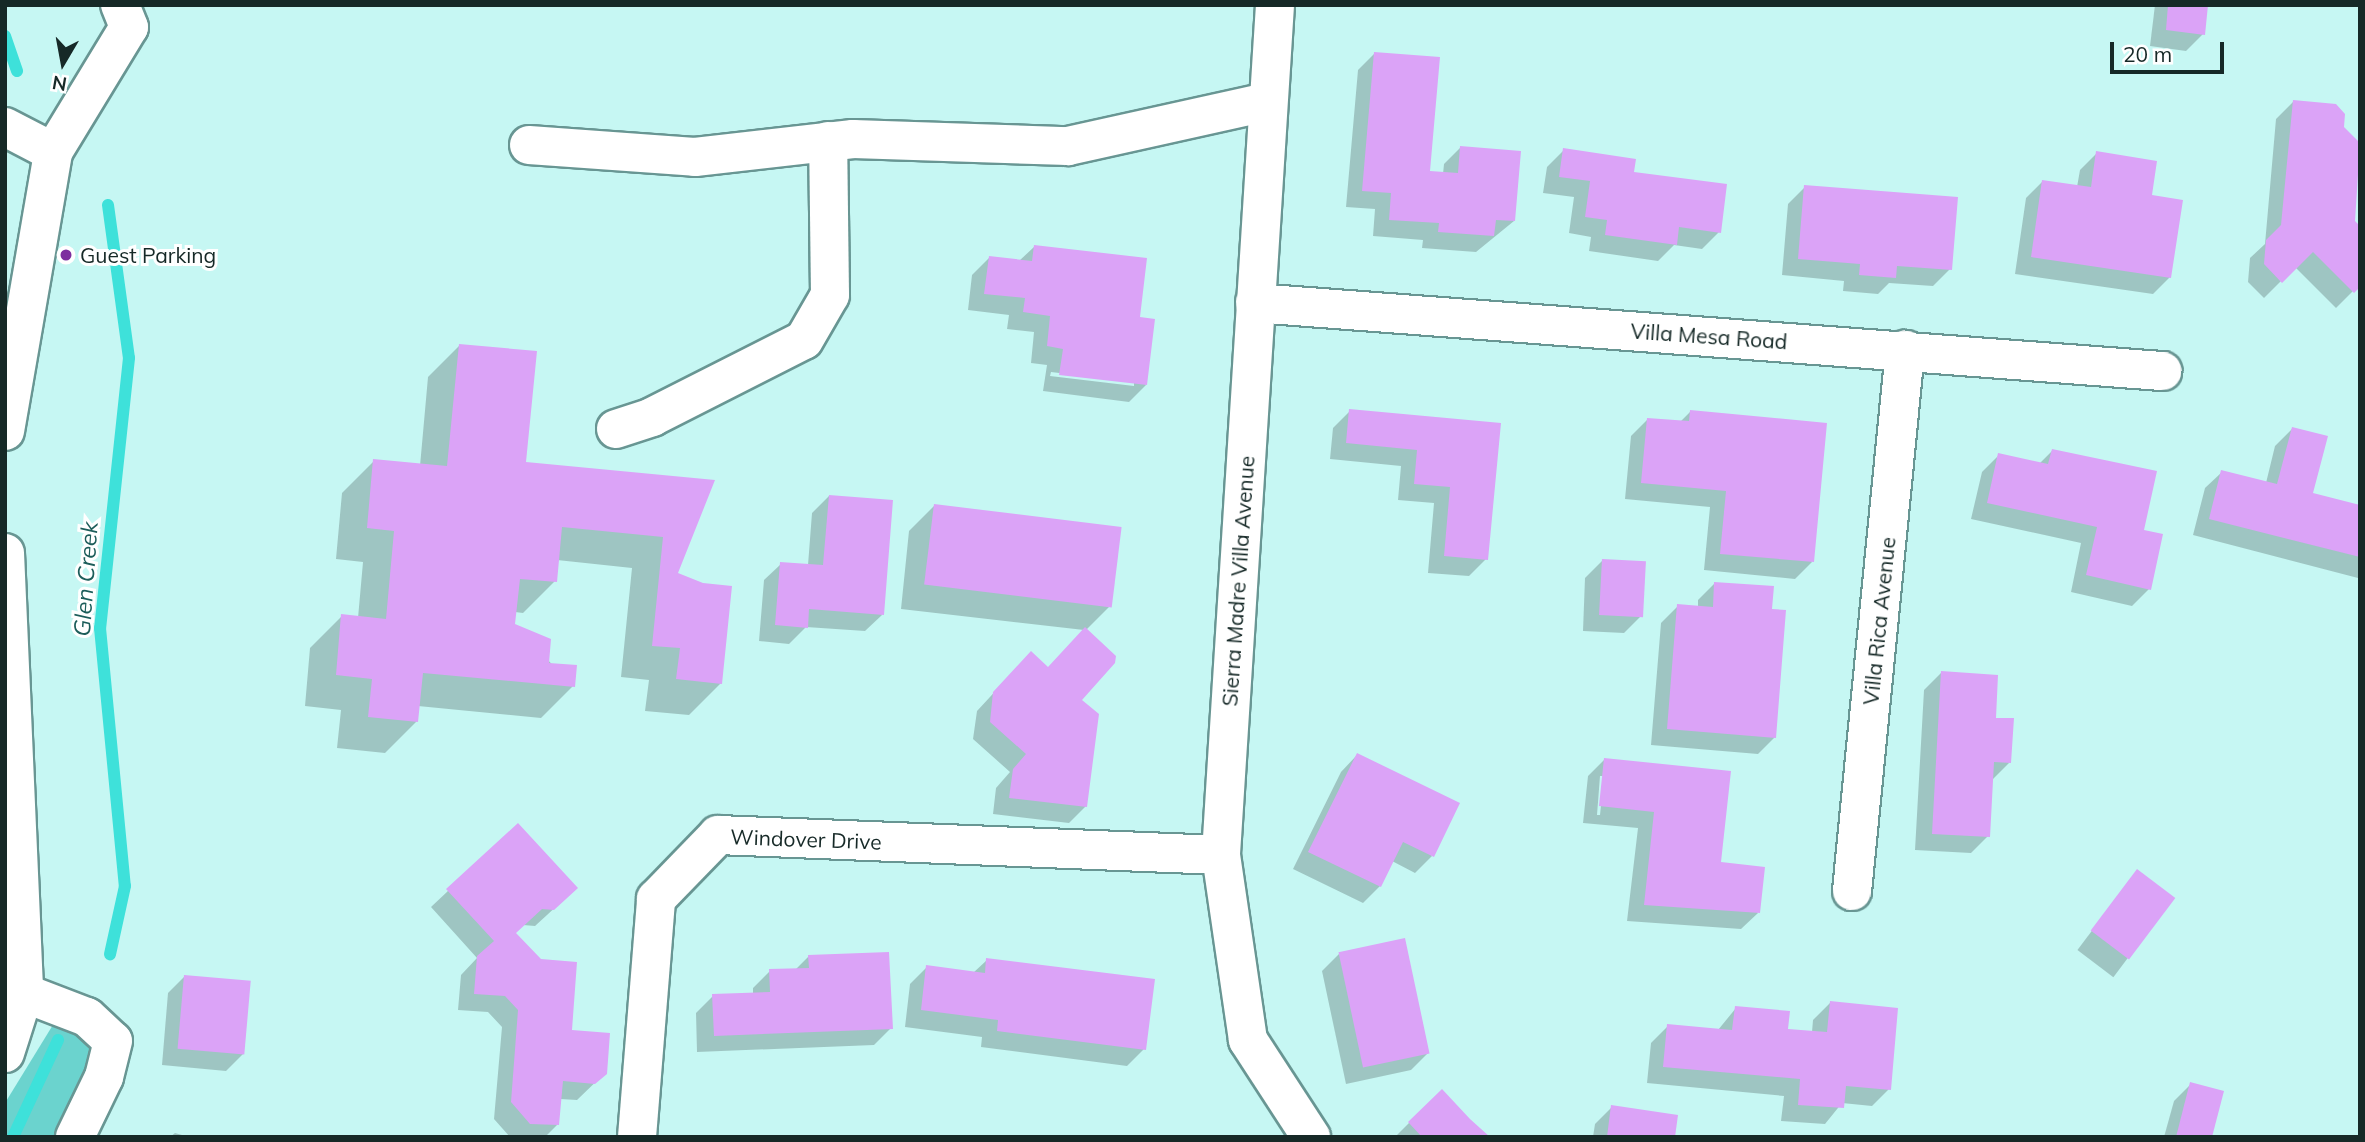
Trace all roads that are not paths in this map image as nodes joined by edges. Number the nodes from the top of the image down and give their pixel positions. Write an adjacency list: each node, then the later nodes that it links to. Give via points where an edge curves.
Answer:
1 (1275, 5): 3 (street, Sierra Madre Villa Avenue)
2 (130, 12): 7 (street)
3 (1267, 102): 5 (street, via 1068,146); 8 (street, Sierra Madre Villa Avenue)
4 (5, 128): 7 (street)
5 (828, 141): 6 (street, via 695,157); 11 (street, via 830,295 804,340 652,417)
6 (528, 145)
7 (53, 152): 12 (street)
8 (1255, 303): 9 (street, Villa Mesa Road); 14 (street, Sierra Madre Villa Avenue)
9 (1905, 350): 10 (street, Villa Mesa Road); 15 (street, Villa Rica Avenue)
10 (2162, 371)
11 (616, 429)
12 (5, 431)
13 (5, 553): 16 (street)
14 (1221, 855): 19 (street, Windover Drive, via 719,835 656,899); 20 (street, Sierra Madre Villa Avenue, via 1248,1040)
15 (1852, 891)
16 (24, 993): 17 (street); 18 (street, via 87,1017 113,1041 104,1076)
17 (6, 1050)
18 (75, 1137)
19 (637, 1137)
20 (1311, 1137)

